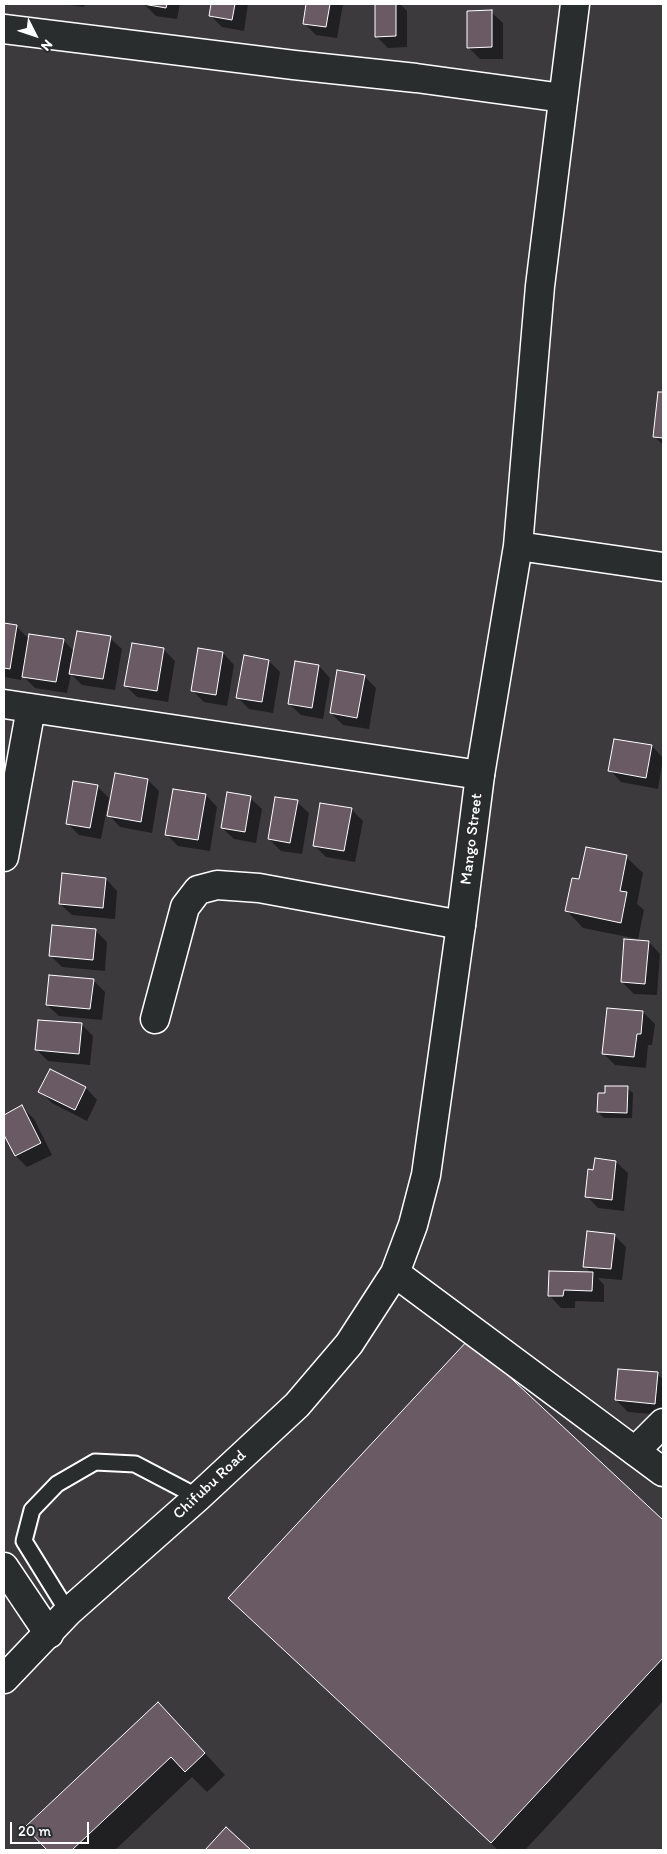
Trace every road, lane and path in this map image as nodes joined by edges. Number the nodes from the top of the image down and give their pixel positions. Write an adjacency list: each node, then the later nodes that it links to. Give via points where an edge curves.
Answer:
1 (575, 4): 3 (street, Mango Street)
2 (4, 29): 3 (street)
3 (563, 98): 4 (street, Mango Street, via 540,286)
4 (518, 546): 5 (street); 8 (street, Mango Street)
5 (663, 567)
6 (4, 704): 7 (street)
7 (31, 708): 8 (street); 9 (street)
8 (480, 775): 10 (street, Mango Street)
9 (4, 857)
10 (461, 925): 11 (street, via 259,888 217,885 198,890 185,907); 12 (street, Mango Street, via 426,1175 413,1225)
11 (155, 1019)
12 (394, 1273): 14 (street); 16 (street, Chifubu Road, via 349,1344 296,1405)
13 (663, 1423): 14 (street)
14 (635, 1451): 15 (street)
15 (663, 1472)
16 (198, 1497): 18 (street, Chifubu Road); 18 (lane, via 135,1464 95,1462 57,1484 32,1510 24,1541)
17 (4, 1567): 19 (street)
18 (68, 1612): 19 (street, Chifubu Road)
19 (49, 1634): 20 (street, Chifubu Road)
20 (4, 1679)

